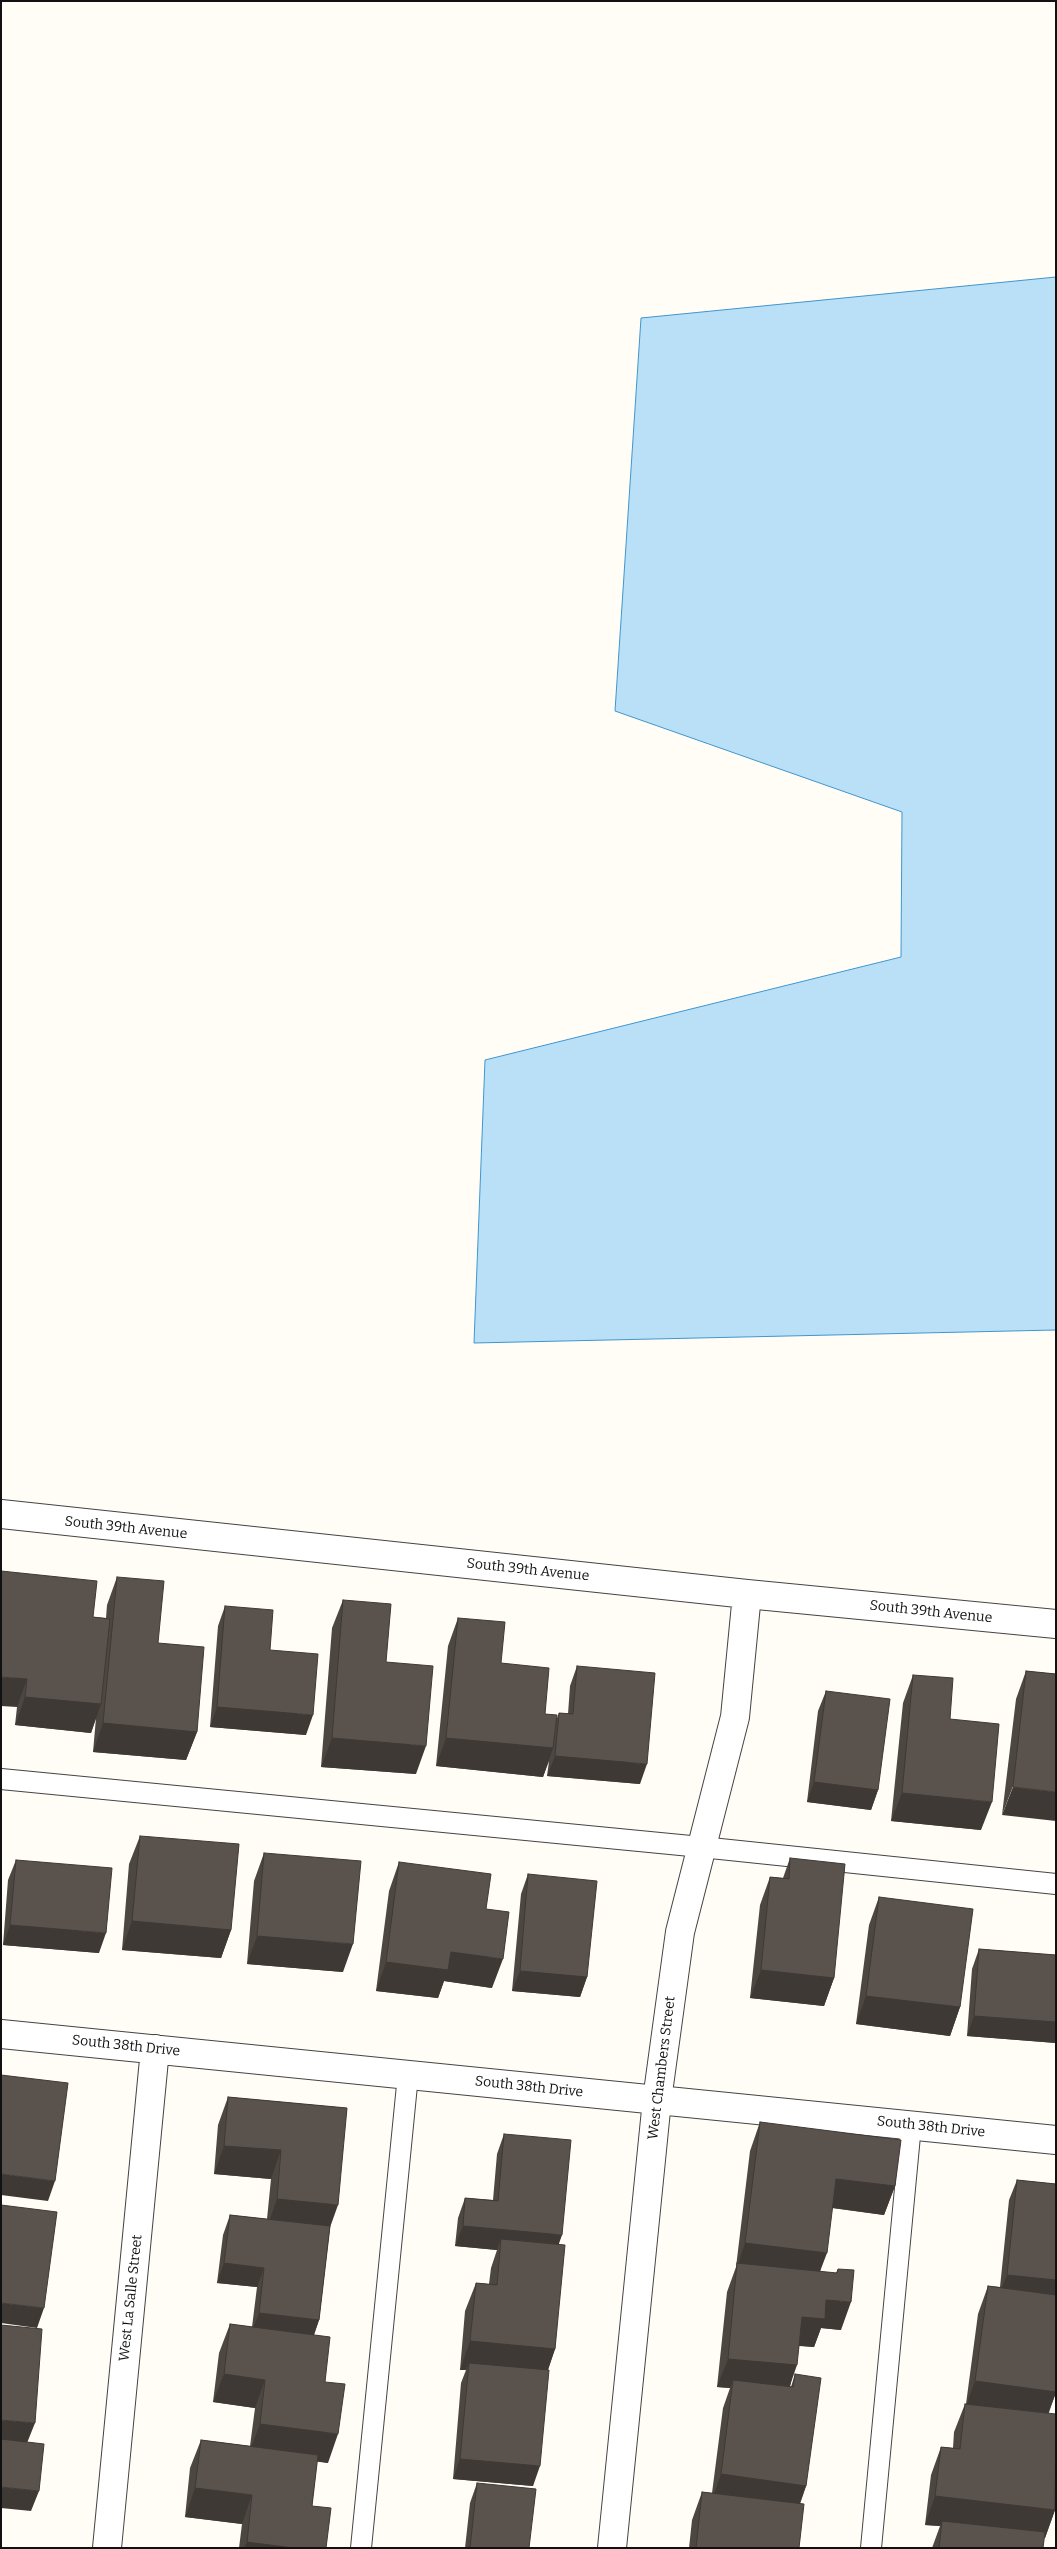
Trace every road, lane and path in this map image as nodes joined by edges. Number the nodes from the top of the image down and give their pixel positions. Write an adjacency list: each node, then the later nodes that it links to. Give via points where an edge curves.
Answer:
1 (1, 1514): 2 (street, South 39th Avenue)
2 (747, 1594): 3 (street, South 39th Avenue); 5 (street, West Chambers Street, via 735,1716)
3 (1056, 1624)
4 (1, 1779): 5 (lane)
5 (701, 1847): 6 (lane); 10 (street, West Chambers Street, via 680,1932)
6 (1056, 1884)
7 (1, 2034): 8 (street, South 38th Drive)
8 (156, 2049): 9 (street, South 38th Drive); 13 (street, West La Salle Street)
9 (408, 2075): 10 (street, South 38th Drive); 14 (lane)
10 (657, 2100): 11 (street, South 38th Drive); 15 (street, West Chambers Street)
11 (911, 2125): 12 (street, South 38th Drive); 16 (lane)
12 (1056, 2140)
13 (107, 2548)
14 (361, 2548)
15 (612, 2548)
16 (870, 2548)

